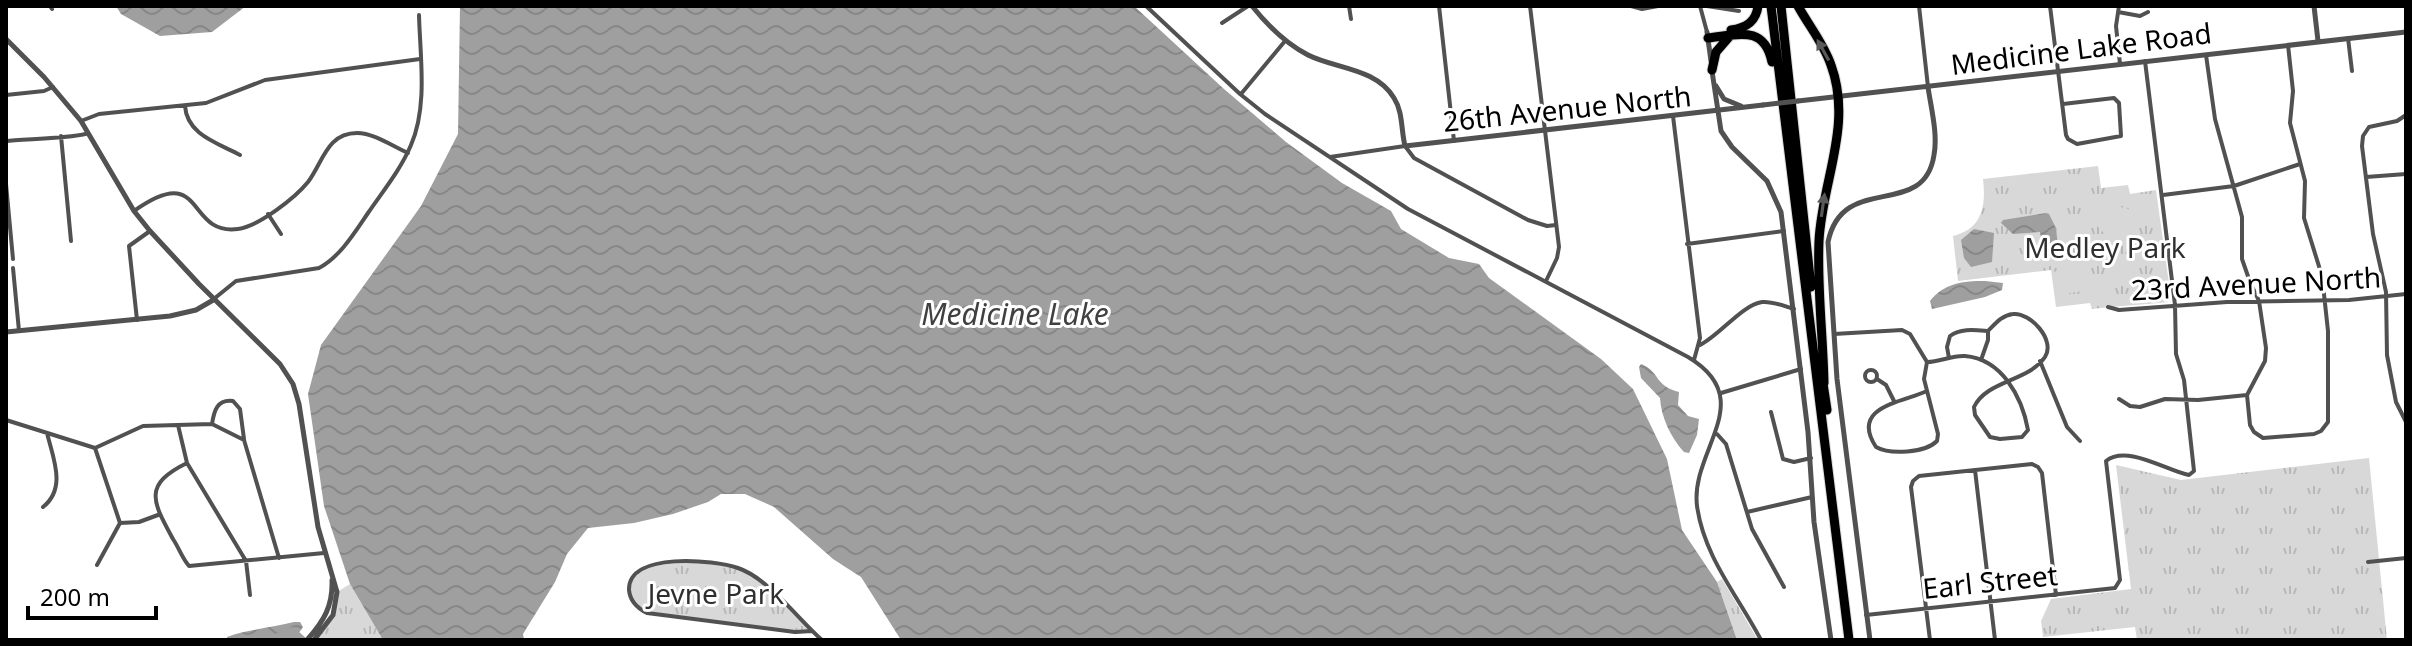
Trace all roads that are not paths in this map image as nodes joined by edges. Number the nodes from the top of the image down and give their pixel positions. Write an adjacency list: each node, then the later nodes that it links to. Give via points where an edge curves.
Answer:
1 (1146, 6): 40 (street)
2 (1250, 6): 22 (street); 28 (street)
3 (1349, 6): 21 (street)
4 (1439, 6): 56 (street)
5 (1530, 6): 52 (street)
6 (1631, 6): 7 (street)
7 (1658, 6)
8 (1700, 6): 24 (street)
9 (1707, 6): 18 (street)
10 (1758, 6): 24 (highway, via 1756,17 1744,27)
11 (1771, 6): 51 (highway)
12 (1781, 6): 102 (highway)
13 (1798, 6): 42 (highway, one-way to 13, via 1829,59)
14 (1919, 6): 39 (street)
15 (2050, 6): 35 (street)
16 (2314, 6): 29 (street)
17 (2118, 9): 19 (street, via 2140,16); 34 (street)
18 (1739, 11)
19 (2148, 12)
20 (419, 15): 32 (street)
21 (1351, 19)
22 (1222, 23)
23 (2406, 32): 26 (street, Medicine Lake Road)
24 (1707, 35): 25 (highway); 37 (street)
25 (1736, 35): 37 (highway, via 1719,47); 51 (highway, via 1755,36 1767,48)
26 (2348, 38): 29 (street, Medicine Lake Road); 36 (street)
27 (6, 39): 38 (street)
28 (1285, 41): 40 (street); 57 (street, via 1386,88 1400,112)
29 (2318, 41): 30 (street, Medicine Lake Road)
30 (2288, 45): 31 (street, Medicine Lake Road); 61 (street, via 2290,123)
31 (2206, 53): 33 (street, Medicine Lake Road); 65 (street, via 2212,107)
32 (420, 59): 45 (street, via 265,80); 58 (street, via 419,120)
33 (2145, 61): 34 (street, Medicine Lake Road); 66 (street)
34 (2120, 64): 35 (street, Medicine Lake Road)
35 (2058, 71): 39 (street, Medicine Lake Road); 44 (street)
36 (2352, 71)
37 (1712, 74): 46 (street, via 1724,99); 47 (street)
38 (53, 87): 41 (street); 50 (street)
39 (1928, 87): 42 (street, Medicine Lake Road); 90 (street, via 1935,141 1933,161 1920,182 1899,195 1855,203 1832,226)
40 (1240, 94): 60 (street)
41 (6, 95)
42 (1839, 97): 43 (street, Medicine Lake Road); 102 (highway, one-way to 42, via 1819,242 1839,132)
43 (1809, 100): 46 (street, 26th Avenue North, bridge)
44 (2063, 104): 44 (street, via 2117,100 2123,134 2074,144 2066,135)
45 (185, 106): 50 (street, via 99,114); 59 (street, via 193,130)
46 (1745, 108): 47 (street, 26th Avenue North)
47 (1717, 111): 49 (street, 26th Avenue North); 71 (street, via 1726,140 1774,191)
48 (2406, 115): 63 (street, via 2365,132)
49 (1673, 116): 52 (street, 26th Avenue North); 74 (street)
50 (81, 121): 53 (street)
51 (1785, 123): 144 (highway)
52 (1544, 130): 56 (street, 26th Avenue North); 69 (street)
53 (88, 133): 54 (street); 67 (street)
54 (61, 136): 55 (street); 73 (street)
55 (6, 141)
56 (1454, 141): 57 (street, 26th Avenue North)
57 (1405, 146): 60 (street, 26th Avenue North); 69 (street, via 1414,158 1528,220)
58 (408, 153): 68 (street, via 363,134 347,134 332,142 301,190); 80 (street, via 359,227 326,265 236,281)
59 (240, 155)
60 (1330, 157): 77 (street, via 1408,209)
61 (2300, 164): 65 (street); 82 (street, via 2305,225)
62 (2406, 174): 63 (street)
63 (2366, 177): 79 (street)
64 (6, 184): 75 (street)
65 (2234, 186): 66 (street); 81 (street, via 2242,217 2242,259)
66 (2162, 195): 83 (street)
67 (134, 211): 68 (street, via 170,192 189,198 222,227 245,227); 70 (street)
68 (268, 214): 72 (street)
69 (1556, 225): 77 (street, via 1558,254)
70 (150, 231): 80 (street); 86 (street, via 129,246)
71 (1784, 231): 74 (street); 85 (street)
72 (281, 234)
73 (71, 241)
74 (1687, 244): 91 (street)
75 (13, 259)
76 (13, 268): 87 (street)
77 (1546, 281): 93 (street)
78 (2406, 294): 79 (street, 23rd Avenue North)
79 (2386, 296): 82 (street, 23rd Avenue North); 109 (street, via 2391,379)
80 (215, 299): 86 (street, via 184,313); 127 (street, via 293,384)
81 (2259, 301): 82 (street, 23rd Avenue North); 83 (street, 23rd Avenue North); 103 (street, via 2266,355)
82 (2324, 301): 103 (street, via 2329,417 2324,429 2268,439 2256,435)
83 (2175, 305): 84 (street, 23rd Avenue North); 105 (street, via 2176,354)
84 (2108, 307)
85 (1794, 309): 91 (street, via 1756,304); 97 (street)
86 (137, 320): 87 (street)
87 (19, 331): 89 (street)
88 (1988, 331): 92 (street, via 1955,333 1948,341); 94 (street); 95 (street, via 2010,314 2029,317 2044,337 2047,352)
89 (6, 332)
90 (1832, 334): 96 (street, via 1902,330); 138 (street)
91 (1700, 345): 93 (street)
92 (1949, 358): 94 (street); 96 (street)
93 (1694, 360): 101 (street)
94 (1981, 360): 99 (street, via 1994,365)
95 (2040, 361): 99 (street); 115 (street, via 2067,427)
96 (1927, 362): 100 (street)
97 (1801, 369): 101 (street); 117 (street)
98 (1877, 379): 106 (street)
99 (2008, 381): 99 (street, via 1974,407 1986,434 1995,439 2027,433)
100 (1927, 391): 106 (street); 106 (street, via 1938,434 1927,448 1887,452 1876,447 1871,421)
101 (1721, 393): 113 (street)
102 (1825, 395): 145 (highway)
103 (2247, 395): 105 (street)
104 (2119, 399): 105 (street, via 2135,407)
105 (2186, 400): 135 (street, Earl Street, via 2195,467 2191,474 2148,461 2108,458 2118,586)
106 (1894, 401)
107 (1771, 412): 117 (street, via 1783,459)
108 (6, 420): 112 (street)
109 (2406, 422)
110 (212, 424): 111 (street); 114 (street); 114 (street, via 218,405 233,401 240,409)
111 (178, 425): 116 (street, via 133,429); 118 (street)
112 (47, 433): 116 (street); 122 (street, via 58,482 55,495)
113 (1716, 434): 124 (street, via 1726,444); 142 (street, via 1698,480 1698,509 1708,548)
114 (244, 440): 128 (street)
115 (2080, 441)
116 (95, 448): 126 (street)
117 (1811, 458): 121 (street)
118 (187, 463): 125 (street, via 160,482); 130 (street)
119 (1975, 470): 135 (street, via 2032,464 2042,473); 136 (street); 137 (street, via 1913,481)
120 (2406, 486): 123 (street)
121 (1812, 497): 124 (street); 143 (street)
122 (43, 507)
123 (2406, 507)
124 (1747, 512): 133 (street)
125 (158, 515): 126 (street); 130 (street, via 189,566)
126 (120, 523): 132 (street)
127 (324, 553): 128 (street); 140 (street, via 337,592 333,615)
128 (279, 558): 130 (street)
129 (2406, 558): 131 (street)
130 (246, 561): 134 (street)
131 (2368, 562)
132 (97, 565)
133 (1784, 587)
134 (250, 595)
135 (2056, 595): 136 (street, Earl Street)
136 (1991, 601): 137 (street, Earl Street); 148 (street)
137 (1926, 608): 138 (street, Earl Street); 147 (street)
138 (1866, 615): 146 (street)
139 (812, 631): 139 (street, via 758,580 734,567 655,563 639,570 630,583 631,599 647,613); 141 (street)
140 (311, 639)
141 (822, 640)
142 (1761, 640)
143 (1831, 640)
144 (1849, 640)
145 (1855, 640)
146 (1870, 640)
147 (1930, 640)
148 (1995, 640)

